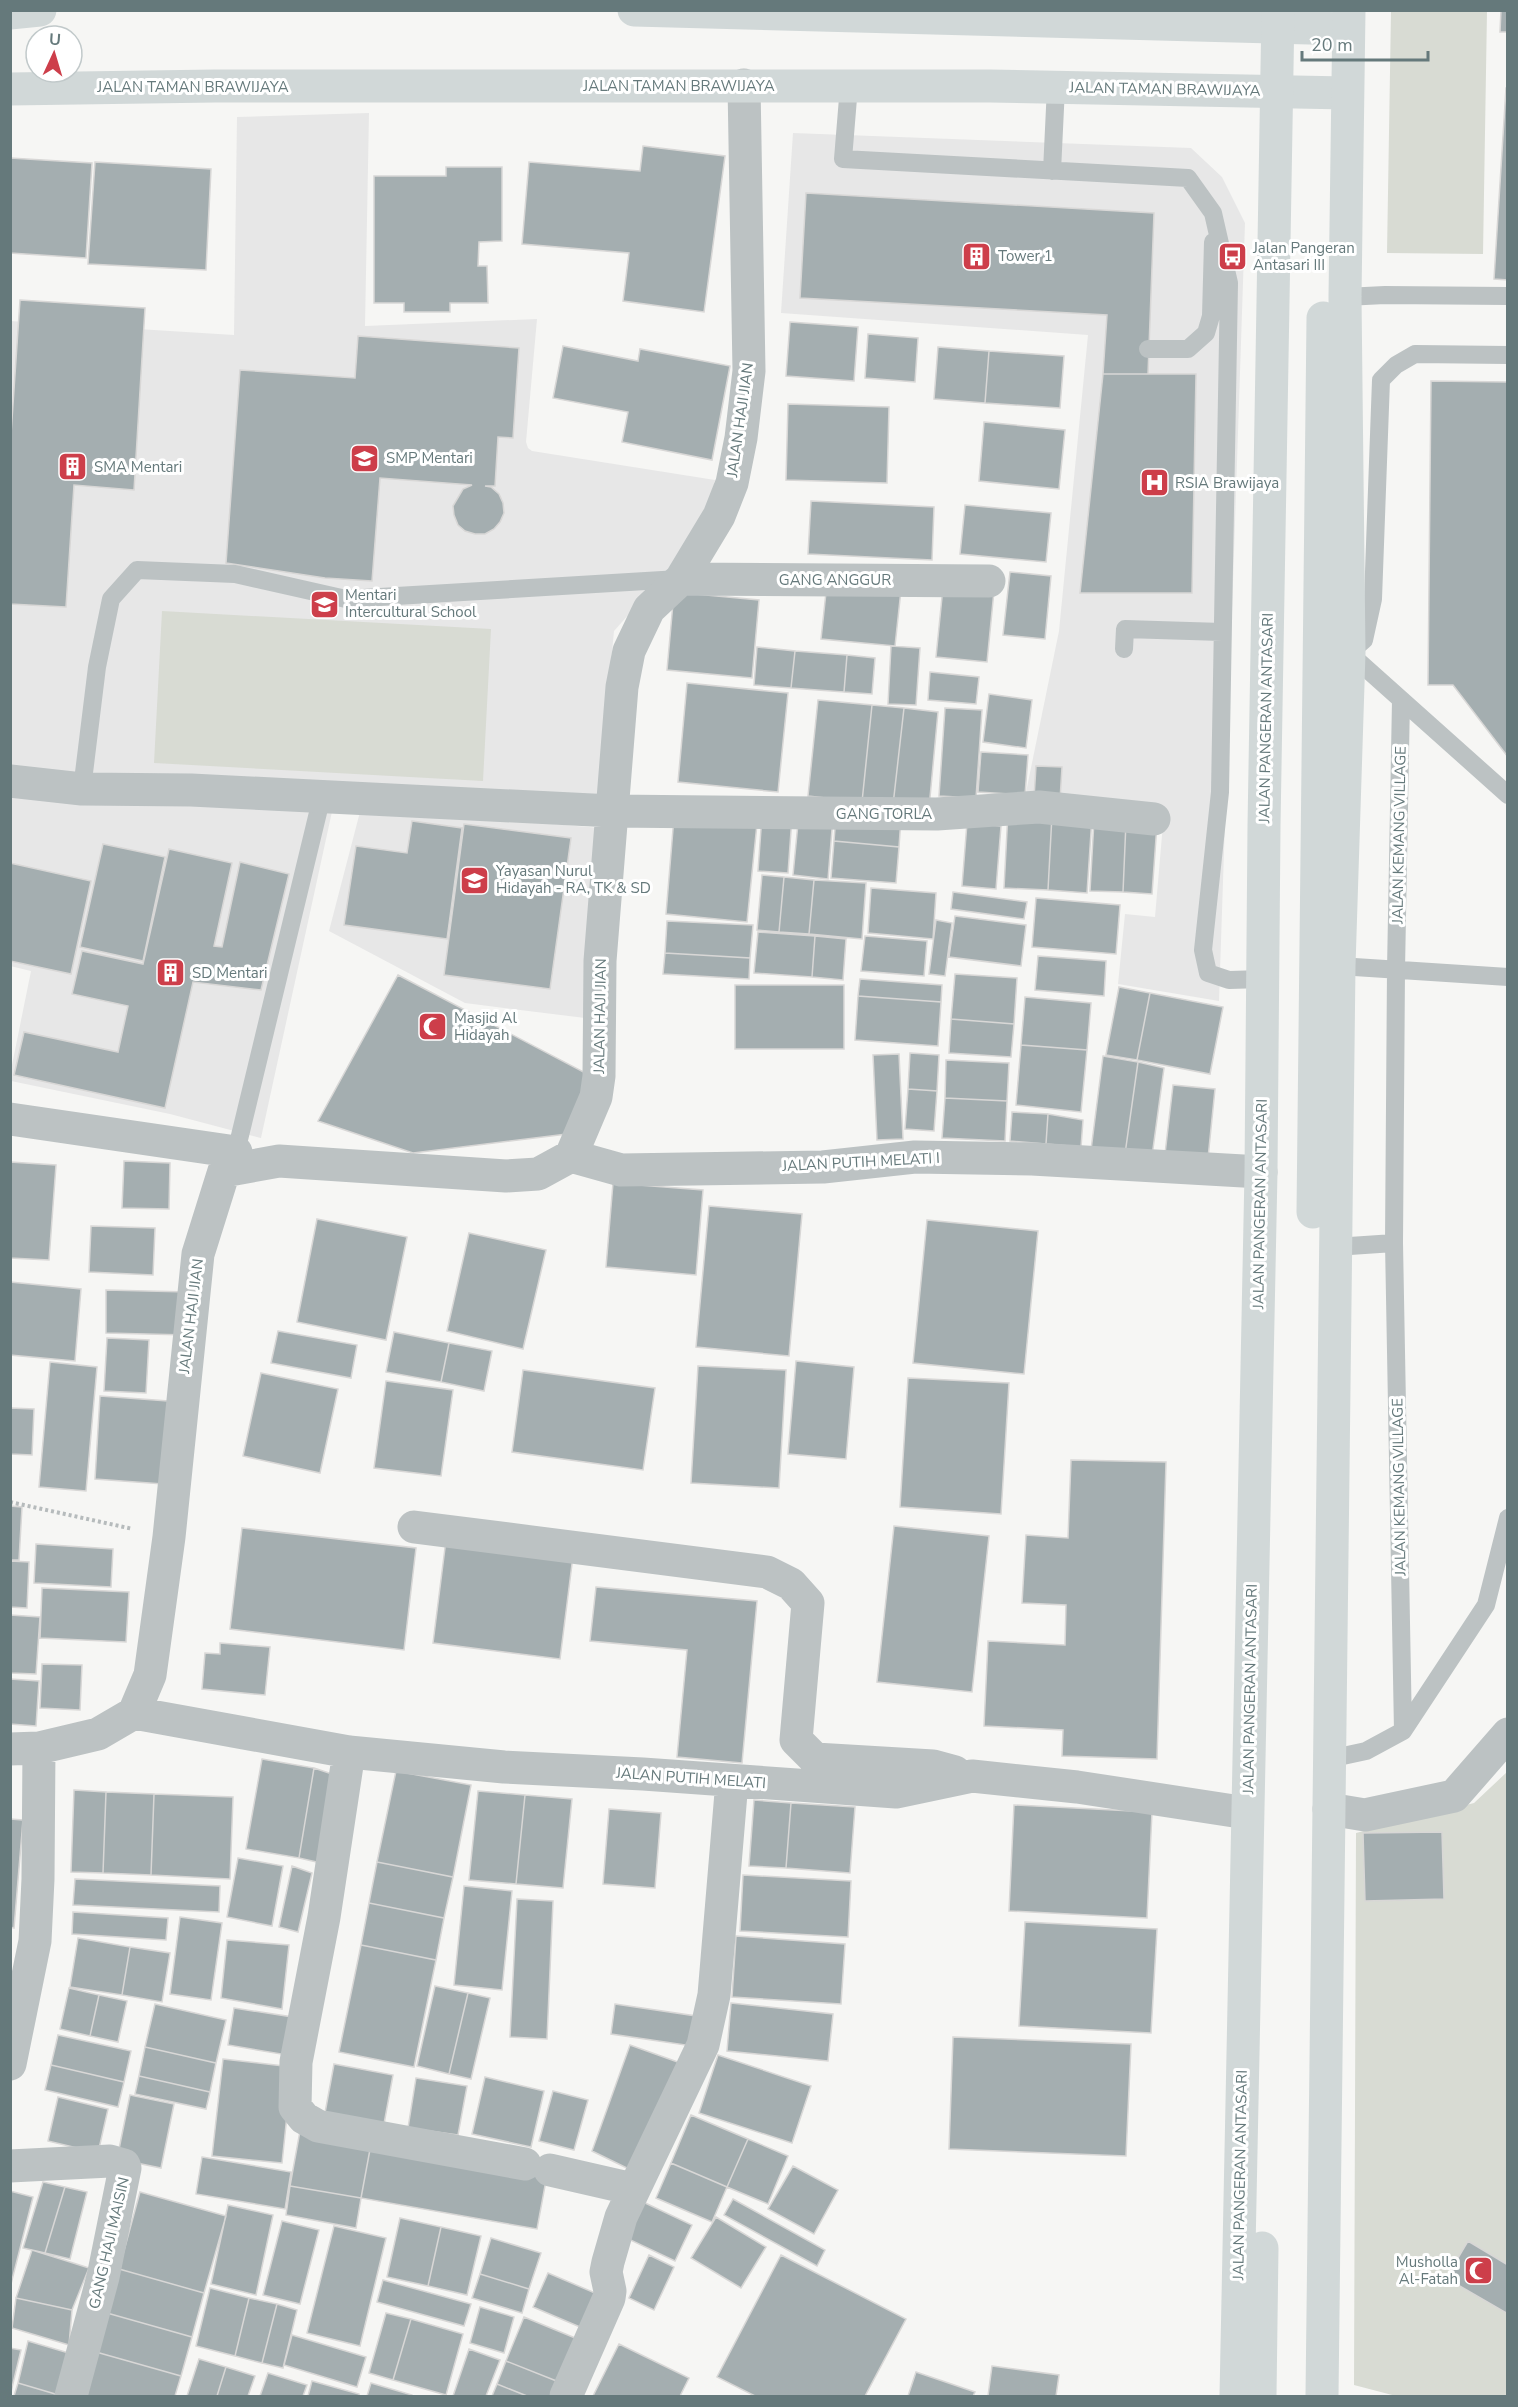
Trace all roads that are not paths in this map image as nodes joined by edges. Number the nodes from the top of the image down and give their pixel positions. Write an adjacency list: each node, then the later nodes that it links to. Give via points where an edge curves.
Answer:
1 (40, 10): 3 (main road)
2 (634, 10): 4 (main road)
3 (10, 13)
4 (990, 15): 5 (main road)
5 (1285, 16): 6 (main road); 11 (main road, JALAN PANGERAN ANTASARI); 61 (main road)
6 (1341, 17): 12 (main road); 57 (main road, via 1314,1044 1311,1741)
7 (744, 85): 8 (main road, JALAN TAMAN BRAWIJAYA); 10 (main road, JALAN TAMAN BRAWIJAYA); 19 (street, JALAN HAJI JIAN, via 749,371 741,438 732,483 718,516)
8 (849, 86): 9 (main road, JALAN TAMAN BRAWIJAYA); 13 (lane, via 843,159)
9 (1056, 87): 11 (main road, JALAN TAMAN BRAWIJAYA); 13 (lane)
10 (10, 89)
11 (1278, 91): 12 (main road, JALAN TAMAN BRAWIJAYA); 34 (main road, JALAN PANGERAN ANTASARI)
12 (1347, 93): 16 (main road)
13 (1052, 171): 14 (lane, via 1188,178)
14 (1213, 213): 17 (lane, via 1211,316 1206,333 1188,349); 21 (lane, via 1229,283)
15 (1508, 296): 16 (lane)
16 (1345, 297): 23 (main road)
17 (1148, 349)
18 (1508, 355): 23 (lane, via 1415,354 1381,380 1373,599 1365,640)
19 (681, 579): 20 (street, GANG ANGGUR); 26 (lane, via 346,599 235,574 137,570 111,599 97,667); 29 (street, JALAN HAJI JIAN, via 649,609 629,651 622,687)
20 (989, 581)
21 (1222, 632): 22 (lane, via 1125,629); 34 (lane, via 1220,792 1203,950 1208,973 1229,980)
22 (1124, 649)
23 (1349, 652): 24 (lane); 31 (main road)
24 (1401, 700): 27 (lane); 32 (lane, JALAN KEMANG VILLAGE)
25 (10, 781): 26 (street, GANG TORLA)
26 (82, 789): 28 (street, GANG TORLA)
27 (1508, 795)
28 (322, 796): 29 (street, GANG TORLA); 37 (lane)
29 (612, 811): 30 (street, GANG TORLA, via 937,814 1039,807); 36 (street, JALAN HAJI JIAN, via 600,961 599,1076 596,1097)
30 (1154, 819)
31 (1339, 966): 32 (lane); 40 (main road)
32 (1396, 970): 33 (lane); 39 (lane, JALAN KEMANG VILLAGE)
33 (1508, 977)
34 (1263, 979): 38 (main road, JALAN PANGERAN ANTASARI)
35 (10, 1119): 37 (street)
36 (571, 1156): 37 (street, via 538,1174 506,1176); 38 (street, JALAN PUTIH MELATI I, via 621,1170 823,1167 915,1157 1032,1159)
37 (230, 1161): 43 (street, JALAN HAJI JIAN, via 198,1254 169,1538 150,1675)
38 (1261, 1172): 52 (main road, JALAN PANGERAN ANTASARI)
39 (1394, 1243): 40 (lane); 44 (lane, JALAN KEMANG VILLAGE)
40 (1335, 1247): 48 (main road)
41 (1508, 1518): 44 (lane, via 1486,1605)
42 (414, 1527): 49 (street, via 767,1572 791,1584 808,1603 796,1740 815,1759 933,1766)
43 (134, 1713): 46 (street, via 98,1734); 47 (street, JALAN PUTIH MELATI)
44 (1403, 1731): 48 (lane, via 1366,1751)
45 (1508, 1734): 51 (street, via 1454,1796 1365,1815)
46 (25, 1748): 53 (street, via 35,1941)
47 (349, 1752): 50 (street, JALAN PUTIH MELATI, via 504,1767); 56 (street, via 324,1917 296,2062 295,2107 310,2122 326,2128)
48 (1329, 1759): 51 (main road)
49 (972, 1776): 50 (street, JALAN PUTIH MELATI, via 896,1792); 52 (street, JALAN PUTIH MELATI)
50 (732, 1781): 56 (street, via 714,1995 703,2045)
51 (1329, 1809): 57 (main road)
52 (1247, 1813): 60 (main road, JALAN PANGERAN ANTASARI)
53 (14, 2033): 54 (street)
54 (10, 2064)
55 (10, 2166): 58 (street, GANG HAJI MAISIN, via 110,2160 124,2165 103,2277)
56 (633, 2189): 59 (street, via 608,2262 609,2298)
57 (1320, 2396)
58 (72, 2397)
59 (566, 2397)
60 (1236, 2397)
61 (1260, 2397)

